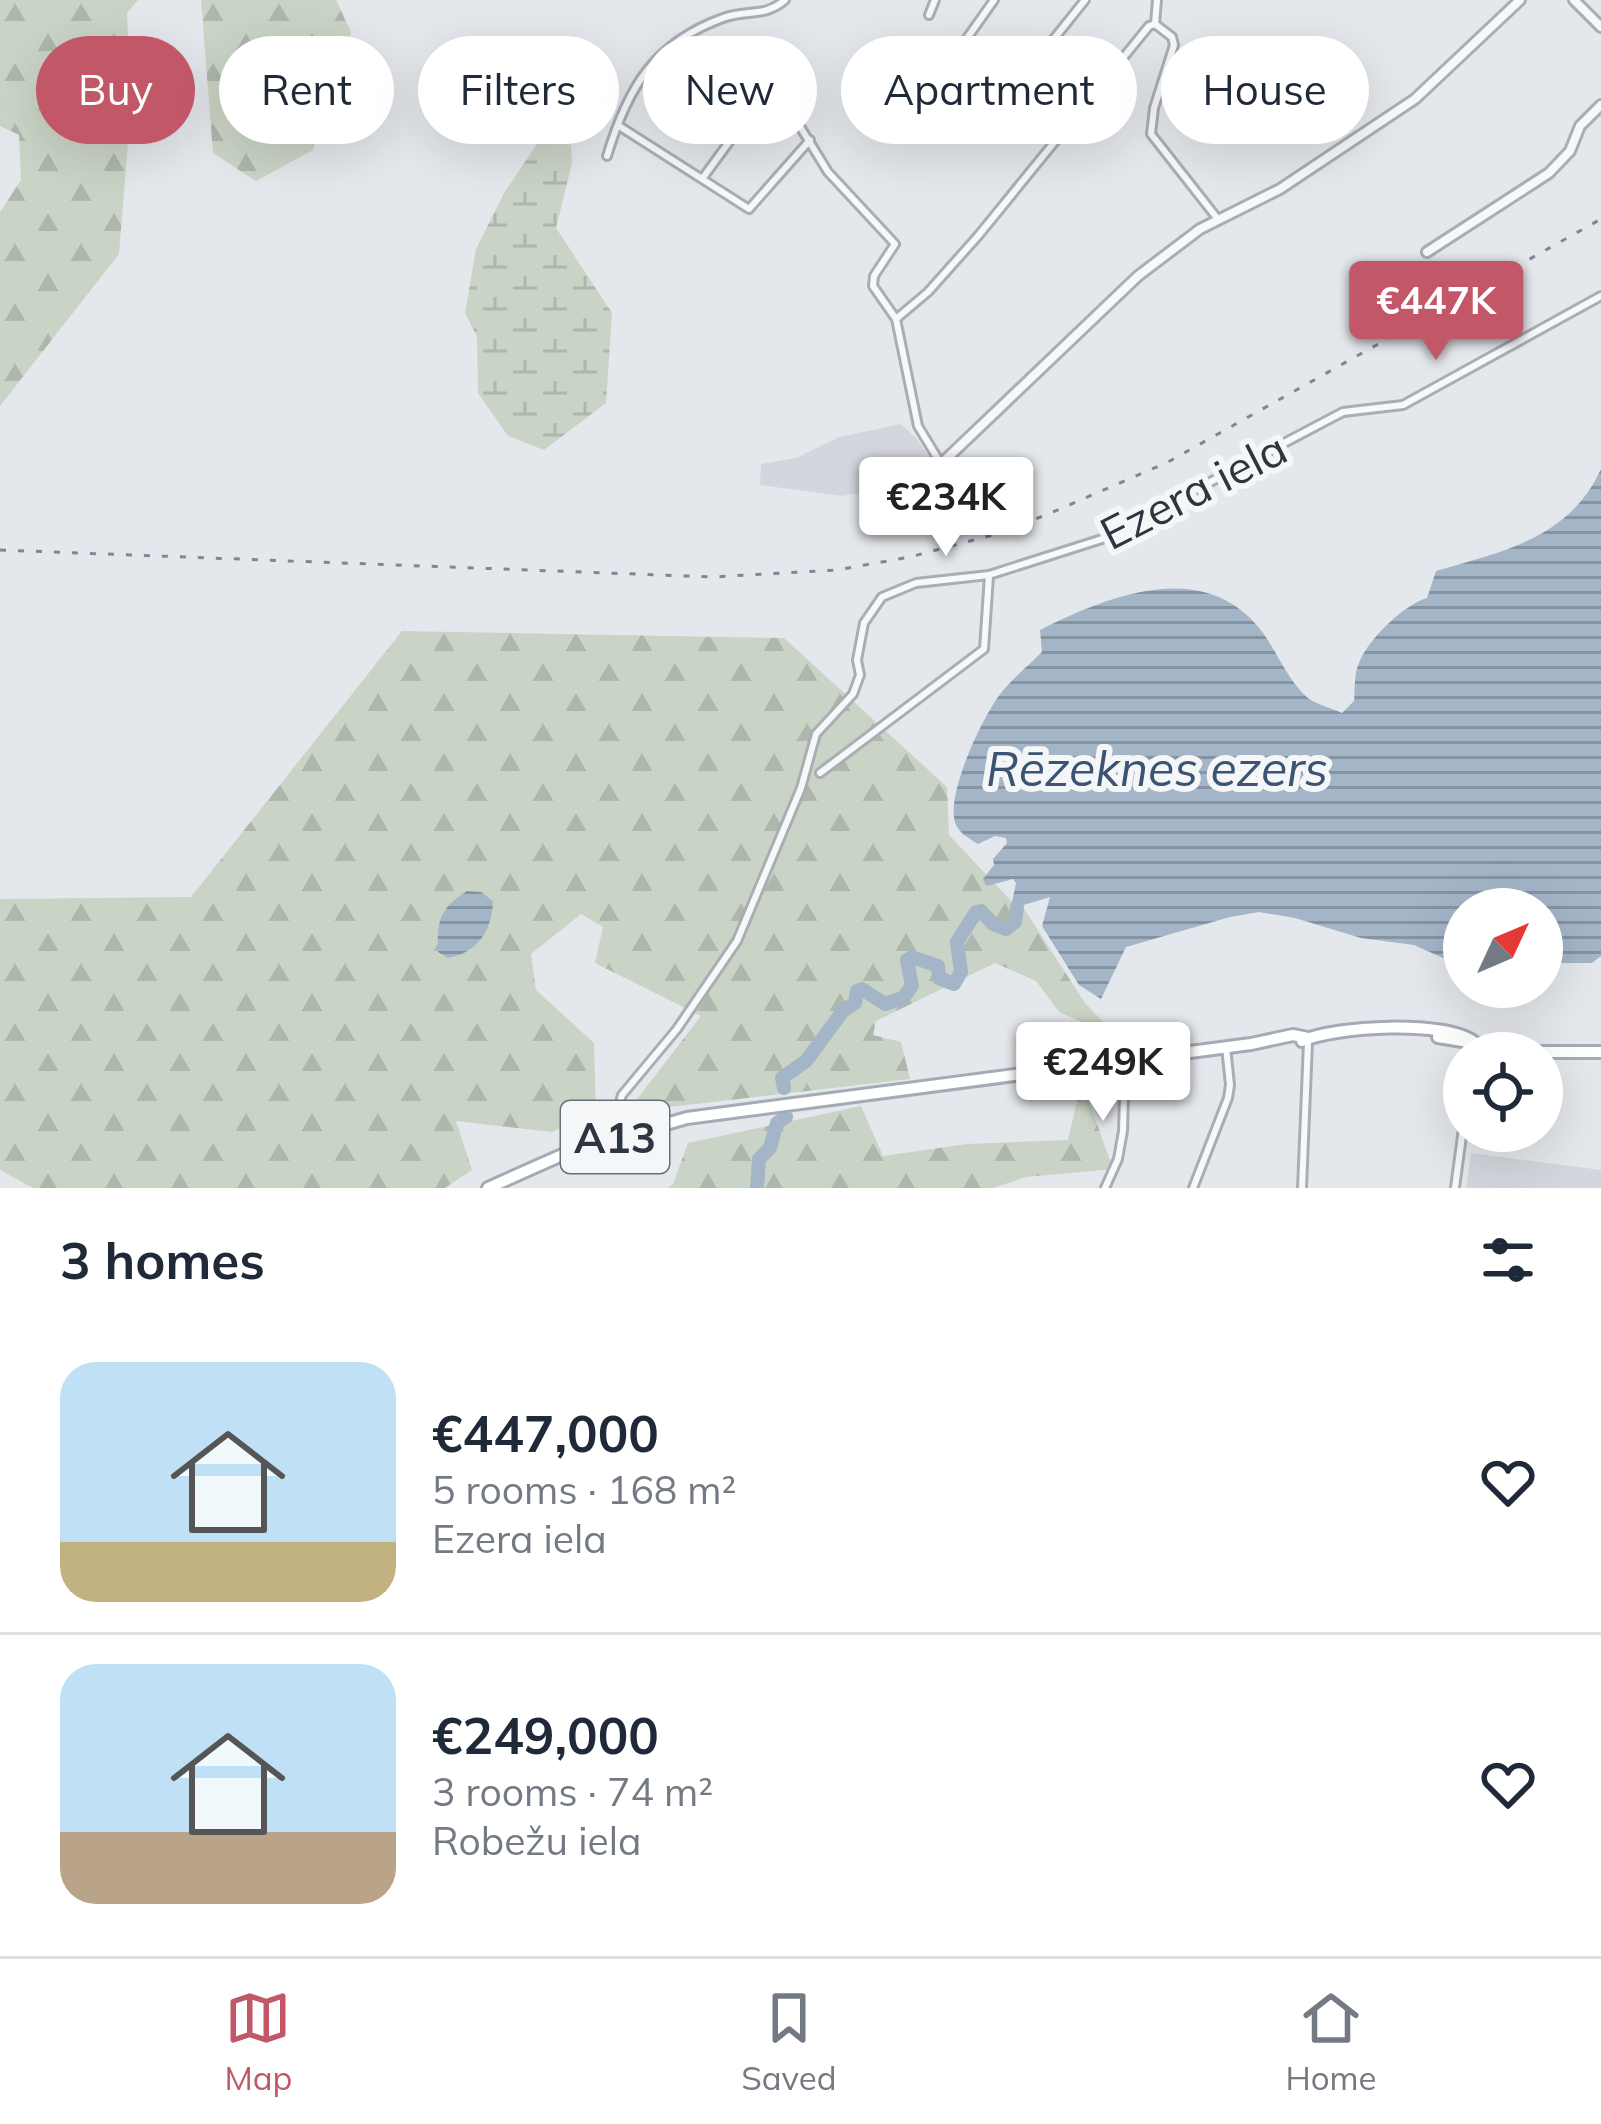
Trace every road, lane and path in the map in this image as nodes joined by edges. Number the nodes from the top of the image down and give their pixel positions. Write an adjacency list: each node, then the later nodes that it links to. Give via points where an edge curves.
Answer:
1 (784, 0): 14 (street, via 766,13 721,19 661,50)
2 (935, 0): 8 (street)
3 (994, 0): 11 (street)
4 (1085, 0): 12 (street)
5 (1157, 0): 9 (street)
6 (1520, 0): 21 (street, via 1415,99 1280,189)
7 (1574, 0): 10 (street)
8 (929, 15)
9 (1155, 24): 21 (street, via 1174,45 1151,134); 24 (street, via 1142,30 932,288)
10 (1601, 27)
11 (969, 36)
12 (1056, 36)
13 (1601, 104): 22 (street, via 1549,172)
14 (619, 126): 20 (street)
15 (612, 144): 19 (street)
16 (728, 144): 20 (street)
17 (806, 144): 20 (street, via 752,209)
18 (811, 144): 24 (street, via 895,244 872,280)
19 (607, 156)
20 (702, 179)
21 (1217, 218): 25 (street, via 1138,276)
22 (1427, 252)
23 (1601, 296): 27 (street, Ezera iela, via 1403,405 1343,412 1102,539)
24 (896, 319): 25 (street, via 918,427)
25 (941, 464): 26 (street)
26 (926, 494)
27 (989, 575): 28 (street, via 984,649); 35 (street, Ezera iela, via 901,586 872,609 853,694 816,734 737,941 622,1095)
28 (820, 772)
29 (1443, 1037): 30 (main road, A13, via 1373,1029)
30 (1308, 1038): 31 (main road, A13); 40 (street)
31 (1226, 1047): 34 (main road, A13); 39 (street, via 1228,1099)
32 (1563, 1052): 33 (main road, A13)
33 (1601, 1052)
34 (1125, 1060): 35 (main road, A13, via 748,1107); 38 (street, via 1123,1131)
35 (623, 1134): 37 (main road, A13)
36 (1460, 1152): 41 (street)
37 (488, 1188)
38 (1106, 1188)
39 (1193, 1188)
40 (1302, 1188)
41 (1456, 1188)

